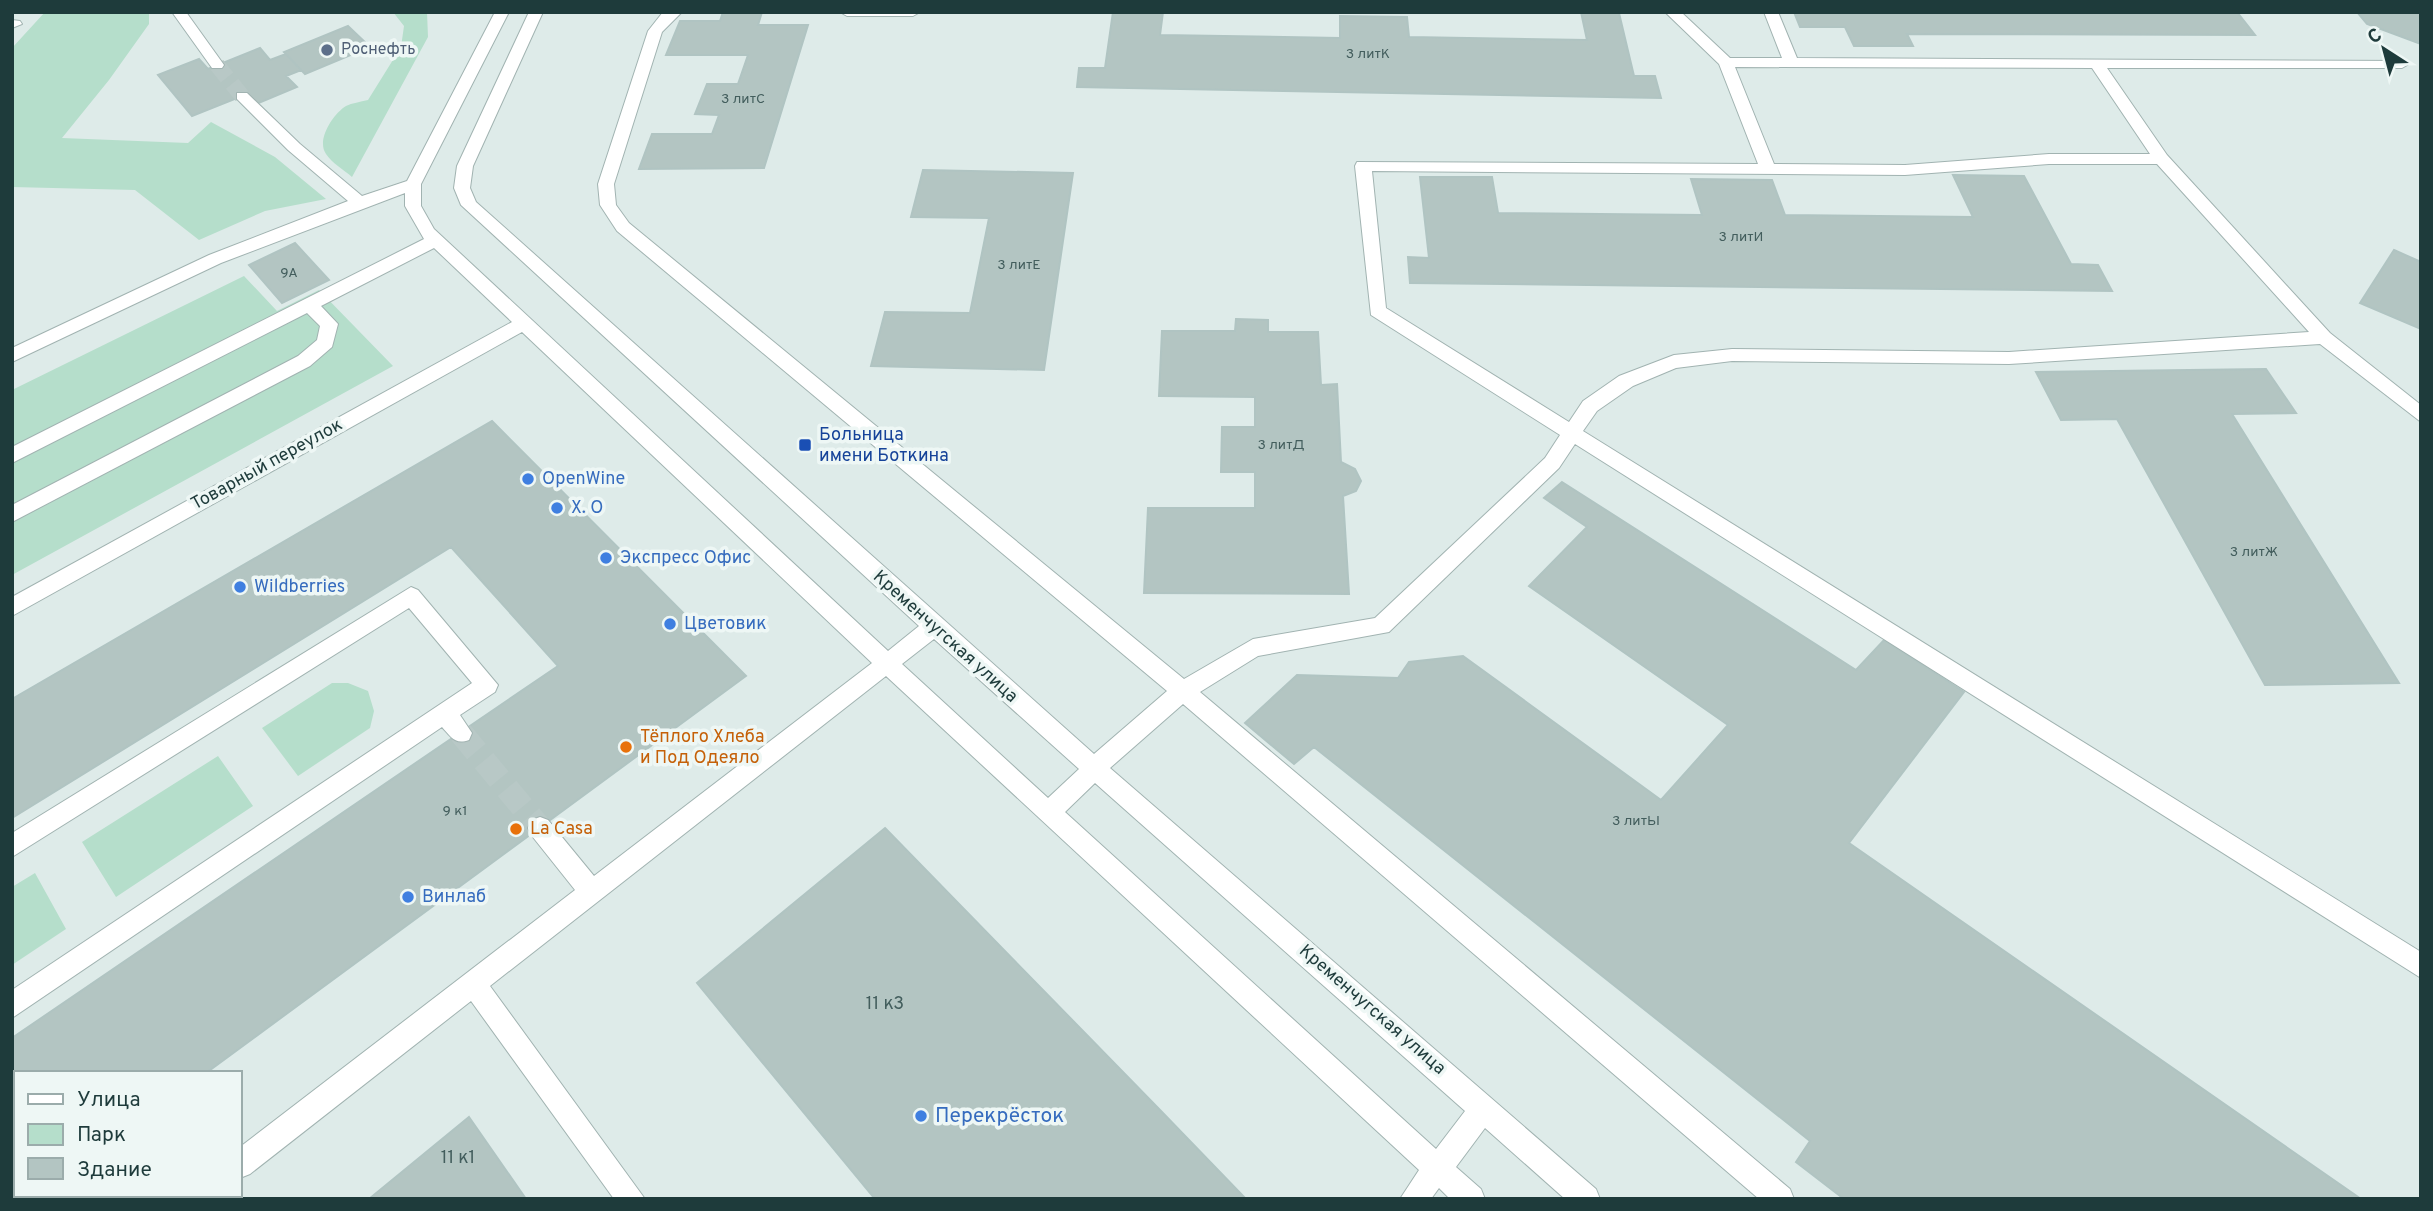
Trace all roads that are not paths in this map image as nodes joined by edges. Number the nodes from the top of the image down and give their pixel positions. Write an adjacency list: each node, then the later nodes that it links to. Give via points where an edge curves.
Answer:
1 (179, 12): 13 (street)
2 (502, 12): 17 (street)
3 (536, 12): 29 (street, Кременчугская улица, via 465,166 461,188 469,205)
4 (675, 12): 31 (street, via 655,31 606,184 608,205 623,227)
5 (847, 12): 6 (street)
6 (913, 12)
7 (1672, 12): 9 (street)
8 (1771, 12): 10 (street)
9 (1726, 62): 10 (street); 16 (street)
10 (1792, 63): 11 (street)
11 (2096, 64): 12 (street); 15 (street)
12 (2402, 64)
13 (218, 65)
14 (242, 96): 18 (street)
15 (2161, 159): 16 (street, via 2049,159 1905,170); 22 (street)
16 (1768, 169): 25 (street, via 1363,166 1377,311)
17 (413, 184): 18 (street); 19 (street, via 413,206)
18 (360, 203): 23 (street, via 215,260)
19 (436, 240): 20 (street); 21 (street)
20 (309, 304): 26 (street); 27 (street, via 328,324 326,343 304,361)
21 (522, 324): 28 (street, Товарный переулок); 30 (street)
22 (2324, 337): 24 (street); 25 (street, via 2009,358 1732,355 1674,362 1626,381 1590,406)
23 (12, 356)
24 (2421, 415)
25 (1571, 436): 31 (street, via 1552,463 1381,626 1253,648); 39 (street)
26 (12, 456)
27 (12, 514)
28 (12, 607)
29 (934, 627): 30 (street); 34 (street, Кременчугская улица)
30 (886, 663): 35 (street); 38 (street)
31 (1183, 691): 34 (street); 49 (street)
32 (445, 714): 33 (street); 37 (street, via 487,685 411,596); 41 (street)
33 (461, 733)
34 (1094, 768): 35 (street); 42 (street, Кременчугская улица)
35 (1048, 813): 44 (street)
36 (540, 828): 38 (street)
37 (12, 846)
38 (592, 892): 40 (street)
39 (2421, 966)
40 (473, 983): 43 (street); 45 (street)
41 (12, 1005)
42 (1484, 1108): 44 (street); 48 (street, Кременчугская улица)
43 (242, 1162)
44 (1439, 1168): 46 (street); 47 (street)
45 (631, 1199)
46 (1414, 1199)
47 (1471, 1199)
48 (1586, 1199)
49 (1780, 1199)

